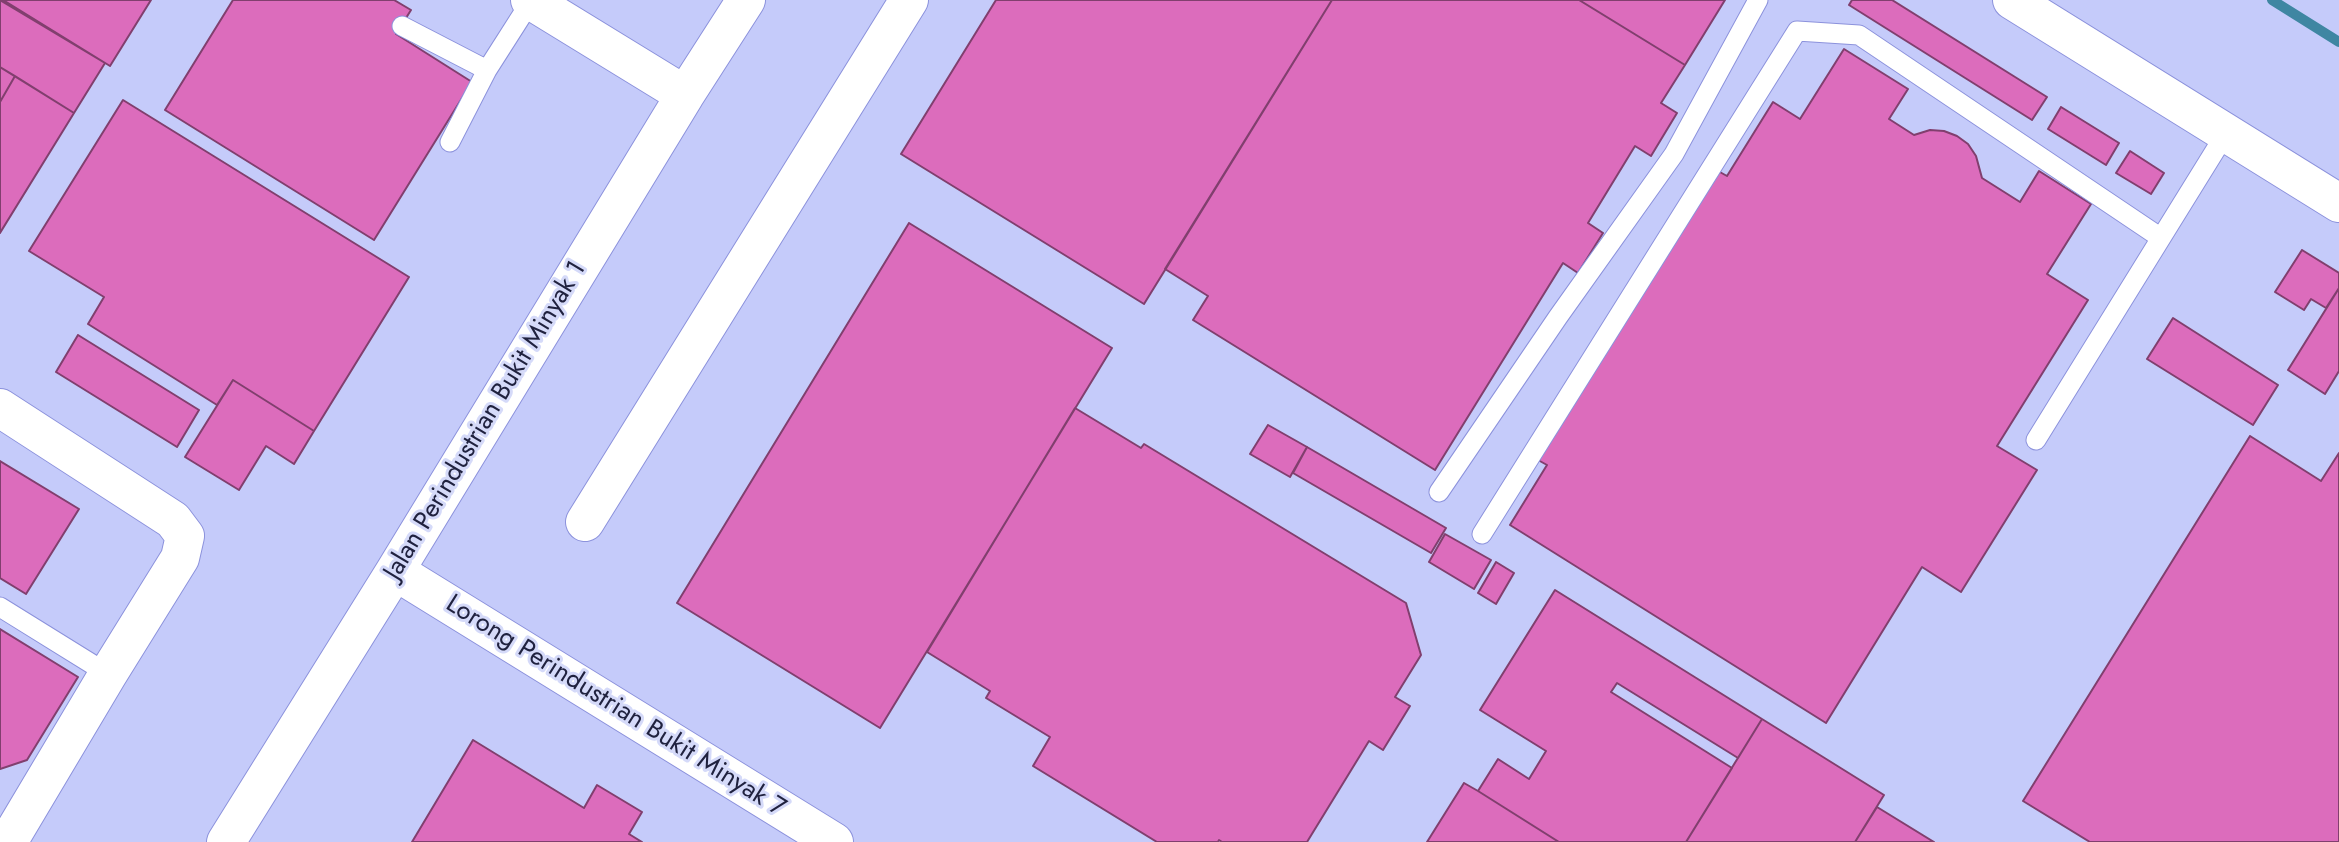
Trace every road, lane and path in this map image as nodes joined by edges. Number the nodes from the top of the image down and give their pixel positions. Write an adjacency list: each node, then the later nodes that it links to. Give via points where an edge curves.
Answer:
1 (531, 0): 6 (street); 8 (lane)
2 (746, 0): 9 (street, Jalan Perindustrian Bukit Minyak 1)
3 (909, 0): 17 (street)
4 (1758, 0): 16 (lane, via 1674,154)
5 (2012, 0): 10 (street)
6 (576, 12): 9 (street)
7 (402, 26): 8 (lane)
8 (487, 70): 11 (lane)
9 (685, 95): 19 (street, Jalan Perindustrian Bukit Minyak 1)
10 (2226, 133): 12 (street); 13 (lane)
11 (450, 142)
12 (2339, 203)
13 (2161, 239): 15 (lane); 18 (lane, via 1858,35 1797,31)
14 (0, 408): 21 (street, via 173,520 185,536 180,558)
15 (2036, 440)
16 (1439, 492)
17 (585, 522)
18 (1482, 534)
19 (395, 571): 23 (street, Jalan Perindustrian Bukit Minyak 1); 24 (street, Lorong Perindustrian Bukit Minyak 7)
20 (0, 607): 21 (lane)
21 (108, 674): 22 (street)
22 (7, 836)
23 (226, 842)
24 (834, 842)

